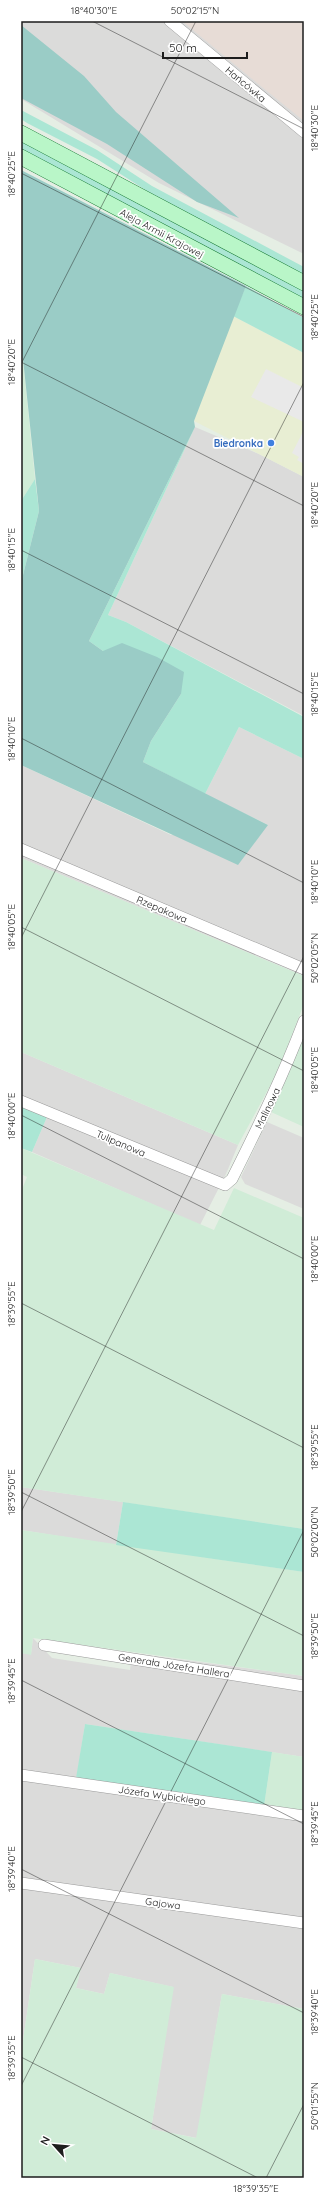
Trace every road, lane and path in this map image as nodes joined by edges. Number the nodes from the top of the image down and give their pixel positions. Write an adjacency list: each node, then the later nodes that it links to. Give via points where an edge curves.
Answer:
1 (170, 21): 2 (street, Hańcówka)
2 (304, 132)
3 (24, 133): 5 (main road)
4 (21, 157): 6 (main road, Aleja Armii Krajowej)
5 (304, 283)
6 (304, 307)
7 (21, 849): 8 (street, Rzepakowa)
8 (304, 969)
9 (303, 1025): 11 (street, Malinowa, via 284,1072 232,1179 228,1184)
10 (21, 1101): 11 (street, Tulipanowa)
11 (221, 1185)
12 (44, 1645): 13 (street, Generała Józefa Hallera)
13 (304, 1686)
14 (21, 1775): 15 (street, Józefa Wybickiego)
15 (304, 1816)
16 (21, 1883): 17 (street, Gajowa)
17 (304, 1923)

